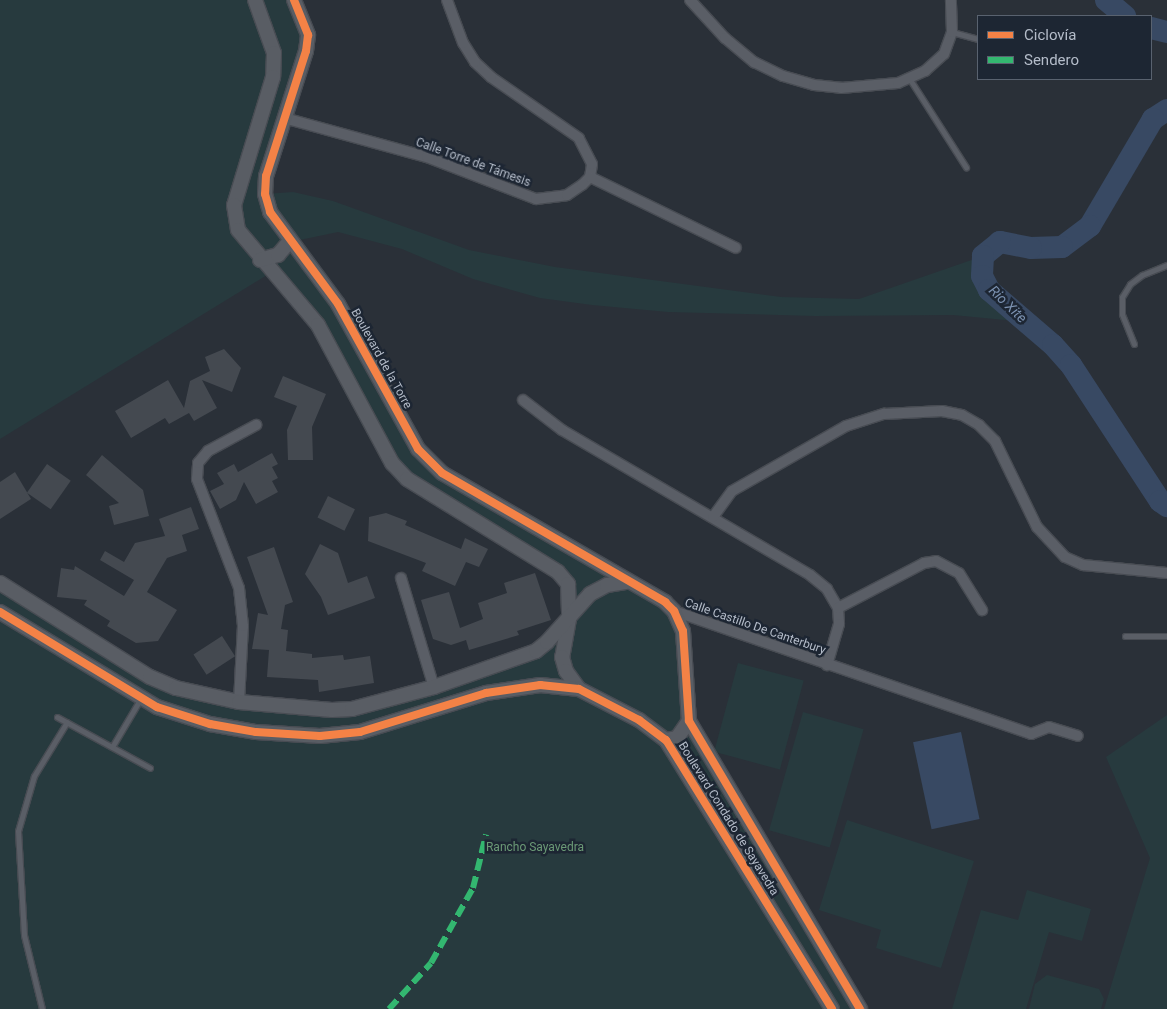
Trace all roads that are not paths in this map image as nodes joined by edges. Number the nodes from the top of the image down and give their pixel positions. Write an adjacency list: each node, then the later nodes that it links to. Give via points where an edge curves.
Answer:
1 (255, 0): 14 (street, via 274,53 273,77 238,190 234,217 238,230)
2 (294, 0): 9 (street, Boulevard de la Torre, via 308,35 306,51)
3 (447, 0): 11 (street, via 463,43 475,62 491,77 580,138 590,154)
4 (690, 0): 8 (street, via 725,38 754,62 782,76 841,88 898,83)
5 (951, 0): 6 (street)
6 (952, 32): 7 (lane); 8 (street, via 944,54 925,71)
7 (977, 39)
8 (909, 78): 10 (lane)
9 (284, 118): 11 (street, Calle Torre de Támesis, via 427,157 536,199 567,195); 12 (street, Boulevard de la Torre, via 266,176 265,194 270,212)
10 (966, 168)
11 (590, 177): 13 (street)
12 (289, 242): 14 (street, via 278,255); 22 (street, Boulevard de la Torre, via 338,304 418,449 442,473)
13 (736, 248)
14 (260, 260): 28 (street, via 318,325 392,463 406,479 434,498 558,572 568,584)
15 (1167, 265): 16 (lane, via 1142,275 1130,284 1122,297 1122,314)
16 (1134, 344)
17 (523, 400): 19 (street, via 562,430)
18 (256, 425): 35 (street, via 208,451 198,464 197,479 239,588 243,626)
19 (713, 517): 20 (street, via 732,491 846,426 884,414 942,410 962,415 979,425 995,441 1038,526 1065,557 1083,565); 24 (street, via 810,575 827,589)
20 (1165, 575)
21 (401, 578): 32 (street)
22 (627, 582): 26 (street, via 665,602); 28 (street, via 607,585 590,594)
23 (0, 583): 35 (street, via 150,677 176,688)
24 (838, 608): 25 (street, via 924,563 936,561 958,573); 31 (street, Calle Castillo De Canterbury, via 837,640)
25 (982, 610)
26 (674, 611): 31 (street, Calle Castillo De Canterbury); 37 (street, Boulevard Condado de Sayavedra, via 683,631)
27 (0, 612): 34 (street, Boulevard Condado de Sayavedra)
28 (569, 619): 32 (street, via 536,651); 33 (street, via 562,656 566,671)
29 (1125, 636): 30 (lane)
30 (1167, 636)
31 (827, 665): 39 (street, Calle Castillo De Canterbury, via 1031,734 1049,727)
32 (434, 687): 35 (street, via 352,708)
33 (579, 690): 34 (street, Boulevard Condado de Sayavedra, via 540,685 486,693 377,728 320,736 256,732 210,724 173,713); 40 (street, Boulevard Condado de Sayavedra, via 639,720)
34 (141, 698): 41 (lane)
35 (239, 702)
36 (57, 717): 38 (lane)
37 (689, 721): 40 (street, via 677,738); 45 (street, Boulevard Condado de Sayavedra)
38 (68, 722): 41 (lane); 43 (lane, via 34,776 18,831 24,935)
39 (1078, 736)
40 (666, 740): 44 (street, Boulevard Condado de Sayavedra)
41 (112, 747): 42 (lane)
42 (150, 768)
43 (42, 1009)
44 (832, 1009)
45 (860, 1009)

